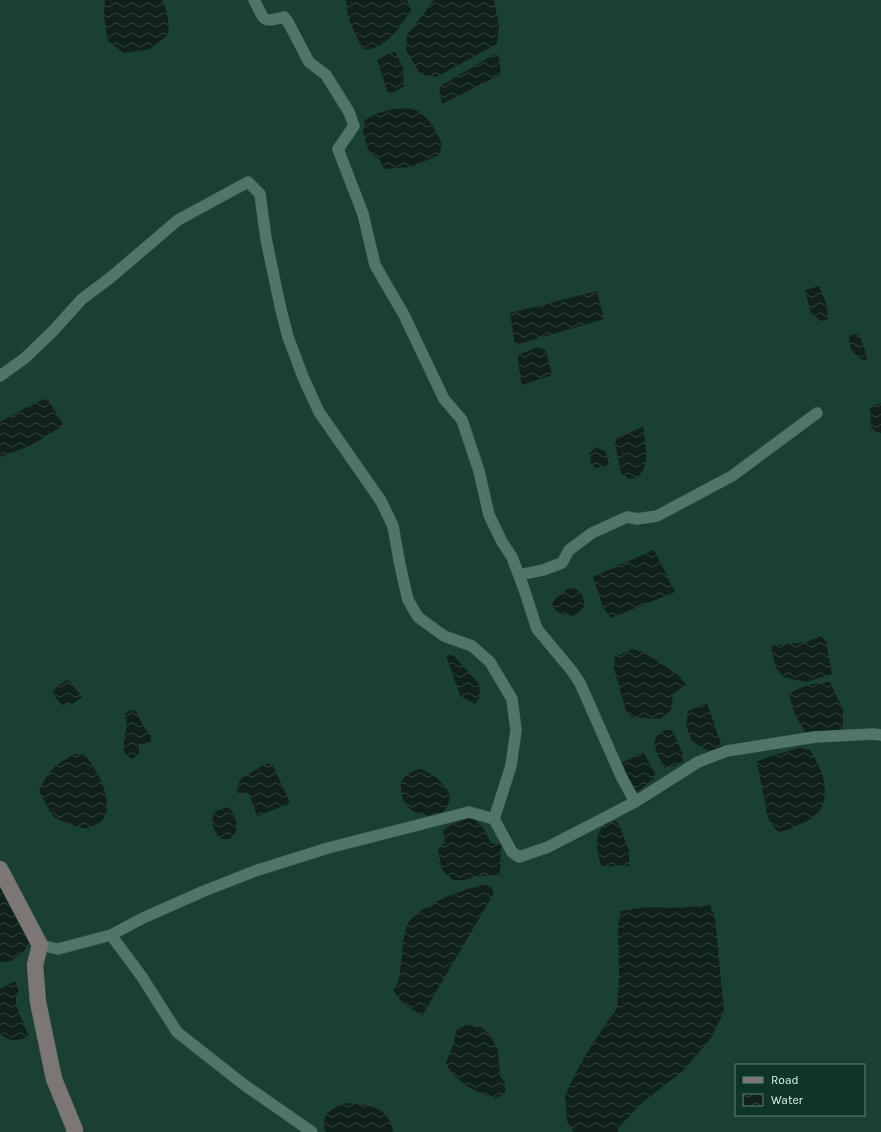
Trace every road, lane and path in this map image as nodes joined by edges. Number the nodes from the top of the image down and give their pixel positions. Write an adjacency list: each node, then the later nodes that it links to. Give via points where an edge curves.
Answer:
1 (254, 0): 4 (street, via 264,19 269,21 284,17 308,62 326,75 349,112 354,126 338,149 363,214 375,265 404,315 444,399 462,420 479,471 489,515)
2 (0, 376): 7 (street, via 25,358 82,299 178,220 248,182 260,194 266,239 281,310 303,377 319,412 381,501 393,526 408,600 418,617 444,636 472,646 490,662 512,699 516,730 511,766)
3 (817, 413): 4 (street, via 732,476 701,493 657,516 637,519 627,517 620,520 592,533 569,550 562,563)
4 (519, 575): 6 (street, via 537,629 580,683)
5 (881, 735): 6 (street, via 815,737 728,751 698,762)
6 (635, 802): 7 (street, via 548,847 519,857 512,852)
7 (494, 819): 9 (street, via 468,812 328,848 255,871 204,891)
8 (0, 869): 10 (street)
9 (111, 935): 10 (street, via 58,949); 12 (street, via 142,977 177,1032 243,1084)
10 (40, 945): 11 (street, via 35,965 38,1002 54,1079 76,1130)
11 (74, 1132)
12 (312, 1132)

